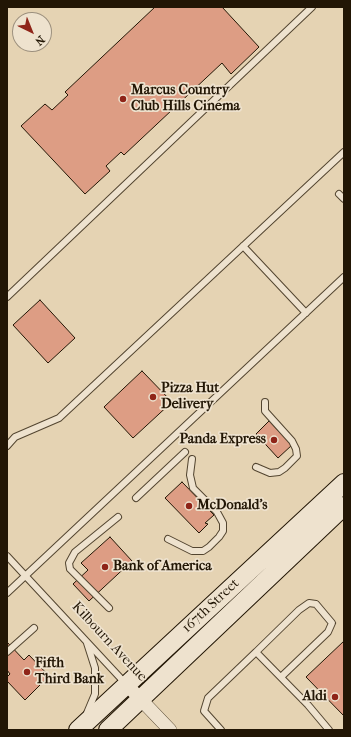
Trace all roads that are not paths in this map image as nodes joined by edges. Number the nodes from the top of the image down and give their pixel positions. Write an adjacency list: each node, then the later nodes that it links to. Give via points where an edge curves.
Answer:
1 (312, 7): 5 (lane)
2 (344, 152): 3 (lane)
3 (243, 246): 6 (lane); 8 (lane, via 59,418 15,437)
4 (344, 277): 6 (lane)
5 (7, 297)
6 (306, 313): 18 (lane)
7 (265, 402): 11 (lane, via 265,411 292,441 297,456 279,472 270,473)
8 (7, 446)
9 (185, 452): 13 (lane)
10 (192, 459): 16 (lane, via 190,475 193,488 217,512 223,523 223,531 203,551 192,550)
11 (256, 467)
12 (344, 483): 26 (main road, 167th Street)
13 (136, 498)
14 (344, 506): 27 (main road, 167th Street)
15 (118, 517): 20 (lane, via 75,552 69,562 70,569)
16 (168, 539)
17 (7, 556): 18 (lane, Kilbourn Avenue)
18 (26, 576): 19 (lane); 22 (lane, Kilbourn Avenue)
19 (7, 593)
20 (109, 608)
21 (34, 628): 23 (lane)
22 (86, 641): 26 (lane, Kilbourn Avenue); 28 (lane, via 95,668 95,694)
23 (7, 652)
24 (256, 652): 25 (lane); 25 (lane, via 300,610 309,603 316,604 332,623 328,632); 31 (lane, via 208,698 204,711)
25 (281, 677): 32 (lane)
26 (127, 685): 27 (street, Kilbourn Avenue); 28 (main road, 167th Street)
27 (141, 700): 29 (main road, 167th Street); 30 (street, Kilbourn Avenue)
28 (80, 729)
29 (108, 730)
30 (170, 730)
31 (221, 730)
32 (329, 730)

